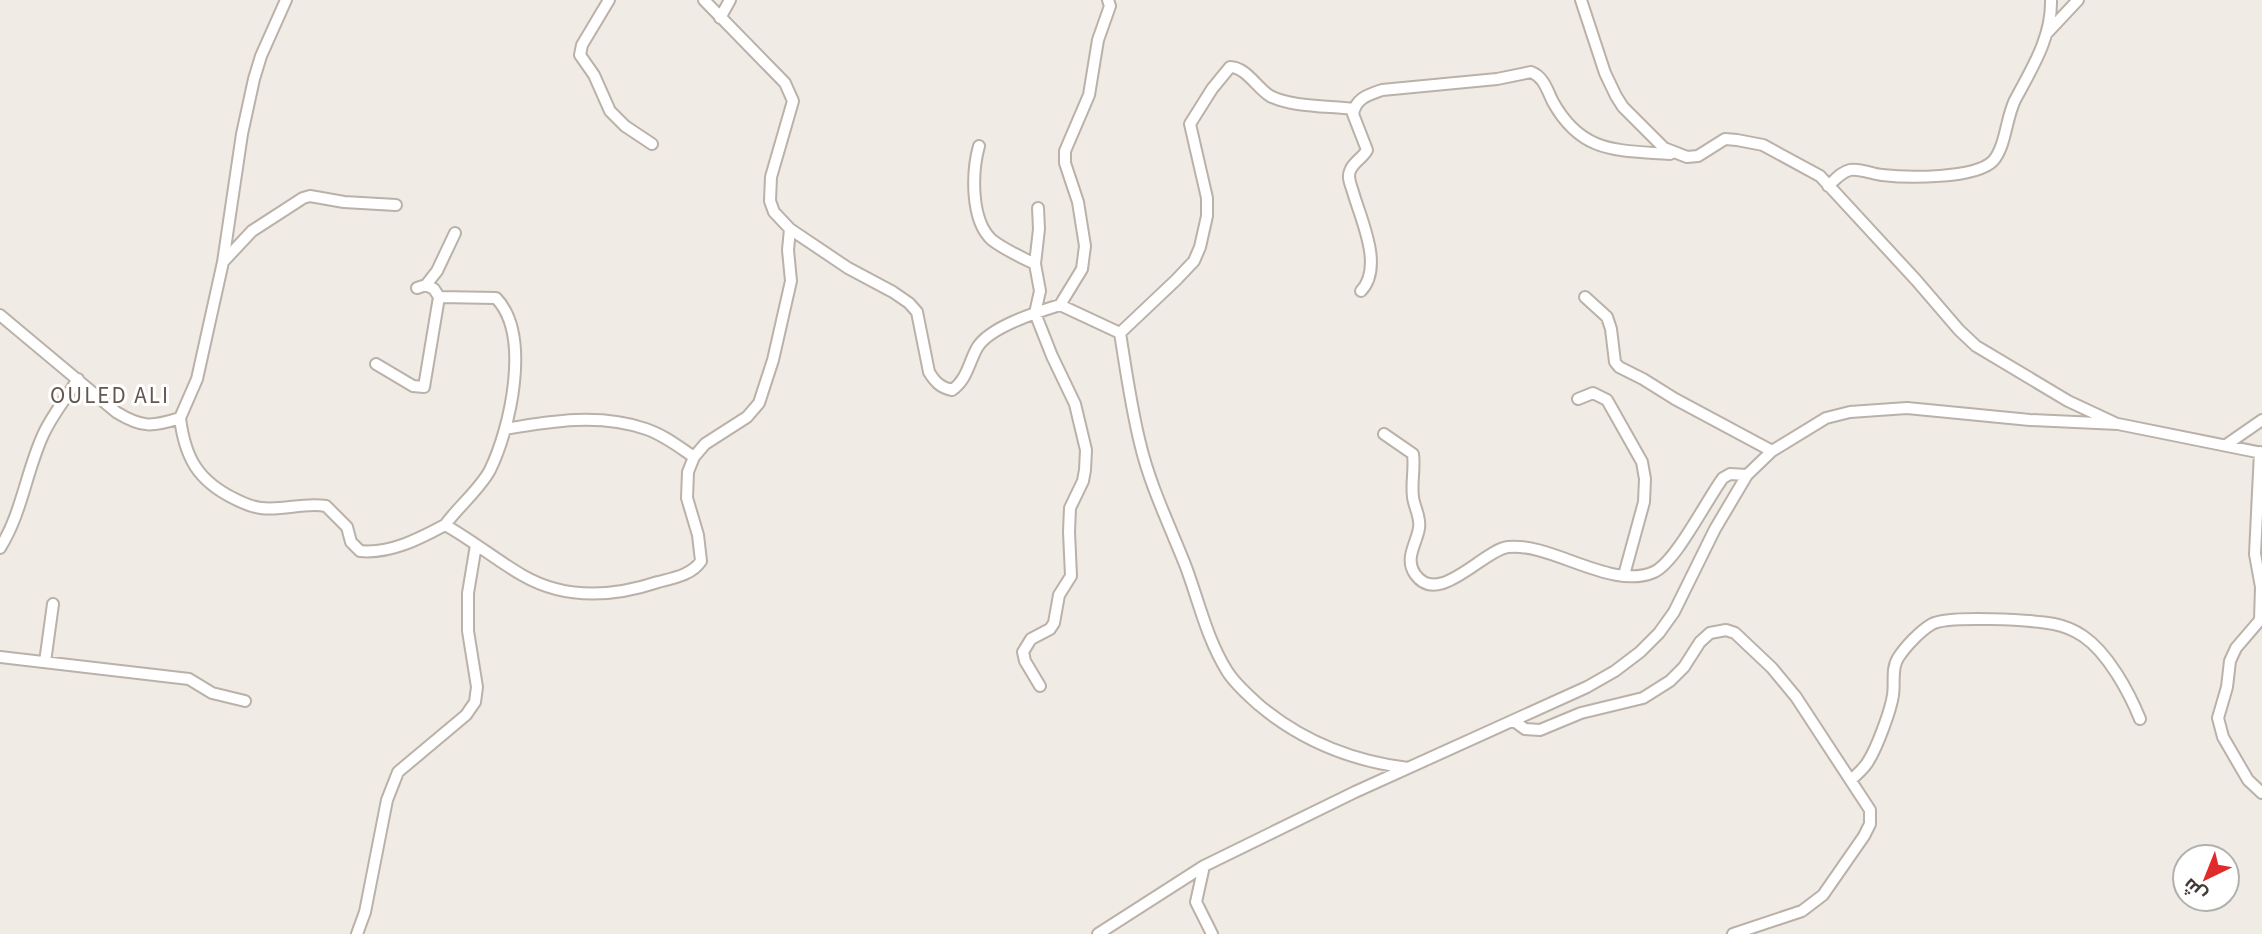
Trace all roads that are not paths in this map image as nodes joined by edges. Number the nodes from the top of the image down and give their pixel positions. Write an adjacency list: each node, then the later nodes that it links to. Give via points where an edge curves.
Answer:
1 (286, 0): 20 (street, via 254,79)
2 (609, 0): 12 (street, via 580,55 617,120)
3 (704, 0): 9 (street)
4 (730, 0): 9 (street)
5 (1108, 0): 25 (street, via 1110,9 1098,40 1089,95 1065,151 1085,246 1082,269)
6 (1581, 0): 14 (street, via 1616,96 1664,149)
7 (2051, 0): 10 (street)
8 (2078, 0): 10 (street)
9 (720, 18): 18 (street, via 791,93 793,101 770,191 774,212)
10 (2049, 32): 15 (street, via 1989,164 1931,175 1853,170)
11 (1353, 109): 14 (street, via 1361,99 1382,90 1531,72 1544,82 1579,136 1615,149); 22 (street, via 1353,120 1367,150 1349,177 1368,236 1371,278); 28 (street, via 1284,101 1230,67 1190,124 1208,198 1197,255)
12 (652, 144)
13 (979, 146): 21 (street, via 973,177 986,230 993,240)
14 (1676, 154): 15 (street, via 1698,156 1725,139 1763,145 1820,176)
15 (1828, 186): 34 (street, via 1976,346 2068,401)
16 (396, 205): 20 (street, via 303,198 252,231)
17 (1038, 208): 21 (street)
18 (790, 229): 26 (street, via 909,303 917,312 929,372 946,389 961,383 985,339); 40 (street, via 791,281 759,403)
19 (455, 233): 23 (street, via 446,256 422,286 434,289)
20 (223, 262): 32 (street, via 197,379)
21 (1035, 264): 26 (street, via 1040,291)
22 (1361, 291)
23 (439, 297): 29 (street, via 424,387 413,386); 35 (street, via 492,297 500,302 515,353)
24 (1585, 297): 38 (street, via 1607,317 1619,367)
25 (1060, 305): 26 (street); 28 (street)
26 (1035, 313): 50 (street, via 1075,404 1086,450 1083,481 1070,508 1072,576 1059,595 1051,629 1031,639 1023,652)
27 (0, 315): 30 (street)
28 (1120, 333): 54 (street, via 1144,456 1207,631 1227,671 1269,713 1311,741 1345,755)
29 (376, 364)
30 (78, 379): 32 (street, via 131,421 146,425); 44 (street, via 44,433 14,522)
31 (1577, 399): 46 (street, via 1593,393 1607,400 1642,462 1644,502)
32 (180, 418): 42 (street, via 193,462 215,489 260,508 326,506 347,527 351,542 360,551 388,550)
33 (2262, 420): 37 (street)
34 (2118, 424): 37 (street); 38 (street, via 1875,409 1826,418)
35 (505, 429): 40 (street, via 570,419 618,424 646,429); 42 (street, via 489,471)
36 (1384, 435): 46 (street, via 1413,454 1412,494 1420,524 1411,556 1419,578 1433,584 1446,582 1498,550 1513,547)
37 (2226, 445): 39 (street)
38 (1772, 451): 41 (street)
39 (2261, 452): 45 (street, via 2255,554)
40 (694, 457): 43 (street, via 687,498 702,555 687,573 625,593 576,592 525,577)
41 (1747, 475): 46 (street, via 1723,478 1672,555 1655,572); 53 (street, via 1659,633 1615,671)
42 (445, 525): 43 (street)
43 (476, 545): 58 (street, via 468,593 475,702 466,715 398,772 387,800)
44 (0, 548)
45 (2260, 574): 56 (street, via 2260,620 2230,661 2218,718 2223,737 2248,780)
46 (1624, 575)
47 (53, 604): 49 (street)
48 (0, 657): 49 (street)
49 (45, 662): 51 (street, via 189,679 212,693)
50 (1040, 686)
51 (245, 701)
52 (2140, 719): 55 (street, via 2101,652 2067,628 2039,622 1939,621 1898,658 1893,696 1874,750)
53 (1514, 721): 54 (street); 55 (street, via 1525,729 1539,730 1581,713 1643,698 1670,681 1710,633 1726,630 1763,659 1796,697)
54 (1409, 769): 57 (street)
55 (1851, 780): 61 (street, via 1870,810 1870,824 1823,895 1802,911)
56 (2262, 793)
57 (1204, 866): 59 (street); 60 (street, via 1196,902)
58 (357, 934)
59 (1098, 934)
60 (1212, 934)
61 (1733, 934)

